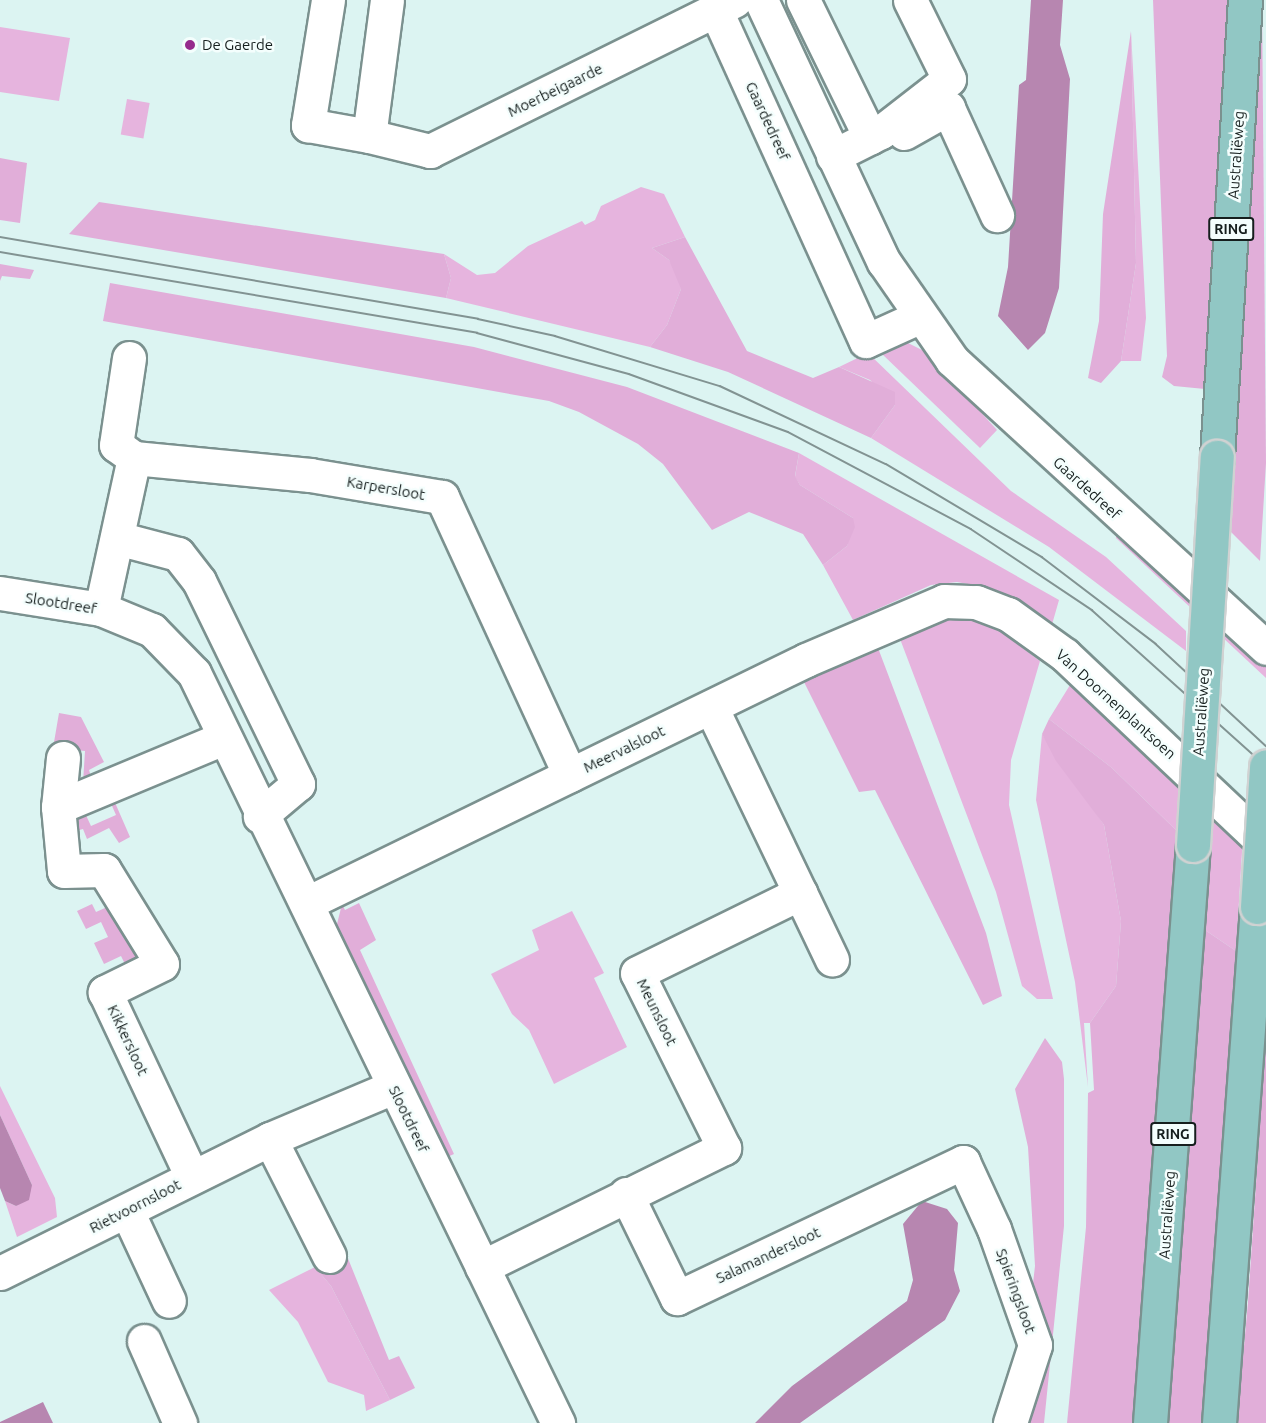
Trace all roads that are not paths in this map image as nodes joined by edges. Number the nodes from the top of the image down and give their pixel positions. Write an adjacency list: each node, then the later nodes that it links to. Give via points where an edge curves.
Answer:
1 (328, 0): 9 (street, Moerbeigaarde, via 308,124)
2 (387, 0): 9 (street)
3 (760, 0): 10 (street, Gaardedreef)
4 (803, 0): 8 (street)
5 (910, 0): 8 (street, via 949,79)
6 (1245, 0): 45 (main road, Australiëweg / RING, bridge, via 1193,846)
7 (726, 6): 9 (street, Moerbeigaarde, via 430,150); 12 (street, Gaardedreef, via 866,341)
8 (875, 135): 10 (street); 11 (street, via 904,133 948,108)
9 (369, 136)
10 (833, 156): 12 (street, Gaardedreef, via 884,261)
11 (997, 215)
12 (919, 317): 19 (street, Gaardedreef, via 952,360 1022,428)
13 (129, 358): 14 (street, via 116,445)
14 (134, 458): 15 (street); 24 (street, Karpersloot, via 310,475 442,497)
15 (117, 538): 18 (street); 26 (street, via 178,554 199,581 298,784)
16 (0, 593): 18 (street, Slootdreef)
17 (945, 601): 20 (street, Meervalsloot); 27 (street, Van Doornenplantsoen, via 976,602 1008,614 1065,655)
18 (101, 609): 21 (street, Slootdreef, via 152,630 194,673)
19 (1266, 648)
20 (711, 707): 24 (street, Meervalsloot); 28 (street)
21 (224, 738): 25 (street); 26 (street, Slootdreef)
22 (63, 758): 25 (street, Kikkersloot)
23 (1266, 766): 46 (main road, bridge)
24 (570, 775): 29 (street, Meervalsloot)
25 (58, 807): 34 (street, Kikkersloot, via 64,871 104,870 162,964 105,992)
26 (260, 816): 29 (street, Slootdreef, via 274,830)
27 (1266, 845)
28 (800, 893): 30 (street); 35 (street, Meunsloot, via 637,973 724,1148)
29 (307, 903): 31 (street, Slootdreef)
30 (832, 959)
31 (393, 1087): 32 (street, Rietvoornsloot); 38 (street, Slootdreef)
32 (270, 1139): 34 (street, Rietvoornsloot); 37 (street)
33 (963, 1162): 35 (street, Salamandersloot, via 677,1298); 44 (street, Spieringsloot, via 994,1229 1035,1344)
34 (192, 1177): 36 (street, Rietvoornsloot)
35 (626, 1194): 38 (street)
36 (127, 1211): 39 (street, Rietvoornsloot); 40 (street)
37 (329, 1256)
38 (482, 1267): 43 (street, Slootdreef)
39 (0, 1273)
40 (169, 1301)
41 (144, 1341): 42 (street)
42 (180, 1423)
43 (558, 1423)
44 (1010, 1423)
45 (1150, 1423)
46 (1219, 1423)

